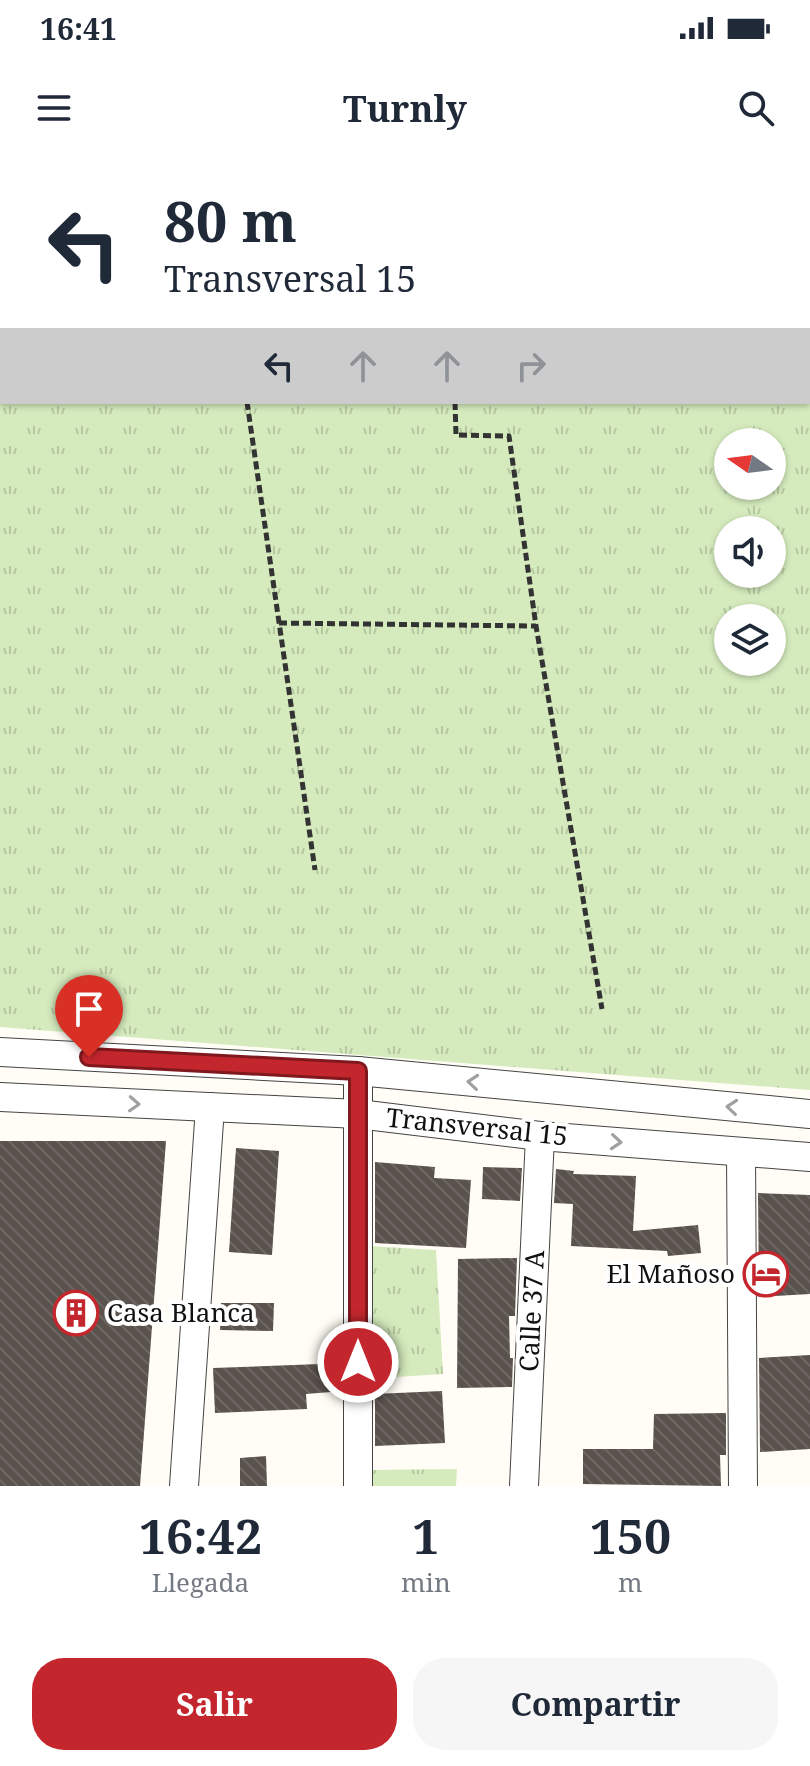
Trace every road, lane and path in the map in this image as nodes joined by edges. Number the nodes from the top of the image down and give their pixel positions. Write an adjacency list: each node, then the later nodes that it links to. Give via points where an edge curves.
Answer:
1 (247, 404): 3 (path)
2 (455, 404): 4 (path, via 456,435 509,436)
3 (279, 623): 4 (path); 5 (path)
4 (536, 626): 6 (path)
5 (315, 870)
6 (602, 1009)
7 (0, 1052): 8 (street, Transversal 15)
8 (358, 1071): 11 (street); 12 (street, Transversal 15, one-way to 8)
9 (0, 1097): 10 (street, Transversal 15, one-way to 10)
10 (210, 1107): 11 (street, Transversal 15); 16 (street)
11 (358, 1114): 13 (street, Transversal 15); 17 (street)
12 (810, 1114)
13 (540, 1136): 14 (street, Transversal 15, one-way to 14); 18 (street, Calle 37 A)
14 (741, 1152): 15 (street, Transversal 15); 19 (street)
15 (810, 1157)
16 (184, 1486)
17 (358, 1486)
18 (524, 1486)
19 (743, 1486)

